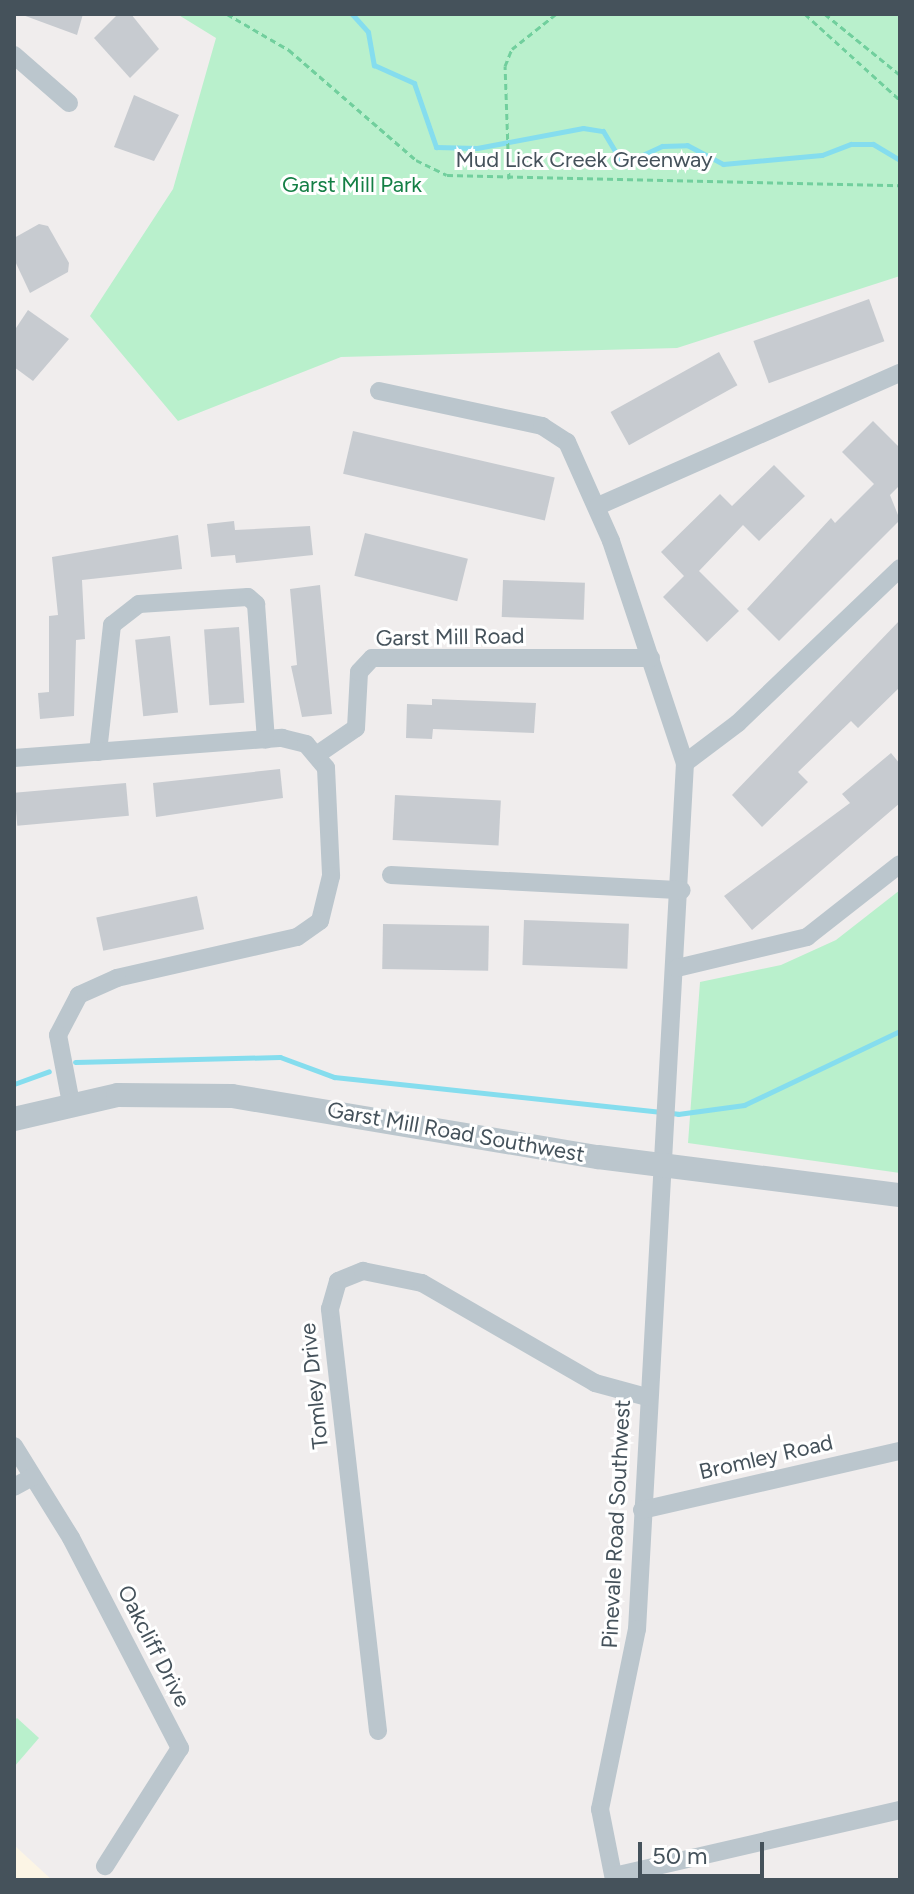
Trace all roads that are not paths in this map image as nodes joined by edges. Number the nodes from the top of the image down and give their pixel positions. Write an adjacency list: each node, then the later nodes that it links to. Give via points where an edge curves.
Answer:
1 (14, 55): 2 (street)
2 (69, 103)
3 (900, 373): 5 (street)
4 (379, 391): 5 (street, via 554,432 576,452)
5 (598, 506): 7 (street)
6 (900, 568): 12 (street, via 738,723)
7 (651, 658): 10 (street, Garst Mill Road, via 372,658 359,672 356,728); 12 (street)
8 (266, 740): 9 (street); 9 (street, via 256,604 248,597 139,604 112,625); 10 (street, via 298,740)
9 (98, 752): 11 (street)
10 (318, 754): 17 (street, via 326,768 331,876 320,921 297,937 117,978 79,995 58,1035)
11 (14, 758)
12 (685, 763): 15 (street)
13 (900, 864): 16 (street, via 807,937)
14 (391, 875): 15 (street)
15 (682, 890): 16 (street)
16 (677, 968): 19 (street)
17 (71, 1103): 18 (street, Garst Mill Road Southwest); 19 (street, Garst Mill Road Southwest, via 165,1092 245,1097)
18 (14, 1119)
19 (662, 1166): 20 (street, Garst Mill Road Southwest); 21 (street, Pinevale Road Southwest)
20 (900, 1195)
21 (647, 1397): 26 (street, Pinevale Road Southwest); 27 (street, Tomley Drive, via 595,1383 422,1283 363,1271 338,1281 330,1309)
22 (14, 1446): 24 (street, Oakcliff Drive)
23 (900, 1451): 26 (street, Bromley Road)
24 (32, 1477): 25 (street); 29 (street, Oakcliff Drive, via 180,1748)
25 (14, 1487)
26 (642, 1510): 30 (street, Pinevale Road Southwest, via 632,1670 600,1809)
27 (378, 1731)
28 (900, 1810): 30 (street)
29 (105, 1866)
30 (614, 1878)

